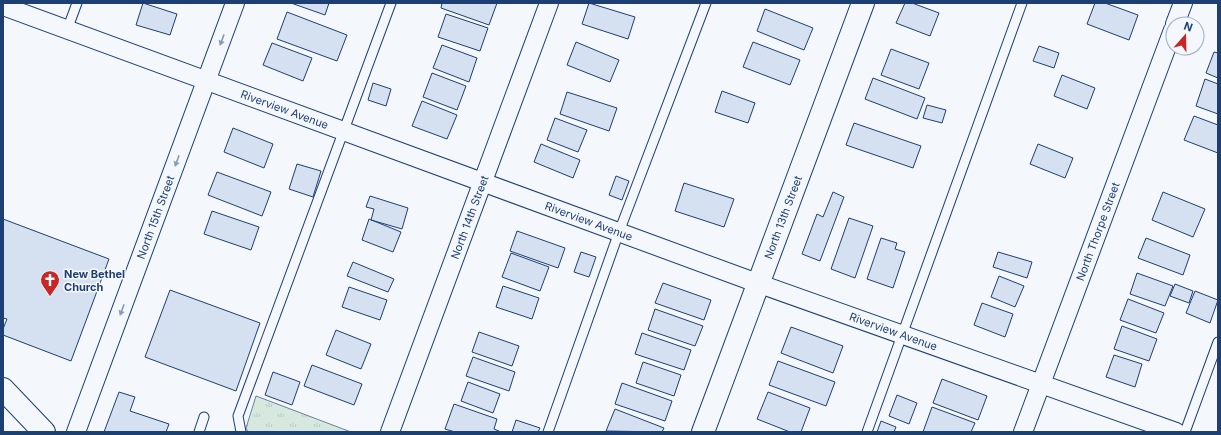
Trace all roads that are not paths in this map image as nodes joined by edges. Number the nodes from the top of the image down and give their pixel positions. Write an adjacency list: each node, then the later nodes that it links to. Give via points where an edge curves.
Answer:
1 (77, 3): 11 (lane)
2 (236, 3): 13 (street, North 15th Street, one-way to 13)
3 (391, 3): 14 (lane)
4 (549, 3): 15 (street, North 14th Street)
5 (706, 3): 16 (lane)
6 (862, 3): 17 (street, North 13th Street)
7 (1022, 3): 18 (lane)
8 (1183, 3): 10 (street)
9 (3, 6): 11 (street, Riverview Avenue)
10 (1178, 16)
11 (67, 30): 13 (street, Riverview Avenue)
12 (1165, 51): 20 (street, North Thorpe Street)
13 (206, 82): 14 (street, Riverview Avenue); 24 (street, North 15th Street, one-way to 24)
14 (344, 131): 15 (street, Riverview Avenue); 26 (lane, via 238,416)
15 (483, 184): 16 (street, Riverview Avenue); 27 (street, North 14th Street)
16 (619, 232): 17 (street, Riverview Avenue); 28 (lane)
17 (757, 283): 18 (street, Riverview Avenue); 29 (street, North 13th Street)
18 (902, 334): 20 (street, Riverview Avenue); 30 (lane)
19 (1218, 342): 33 (lane)
20 (1041, 384): 31 (street, North Thorpe Street); 32 (street, Riverview Avenue)
21 (3, 389): 23 (street)
22 (204, 417): 25 (lane)
23 (44, 432)
24 (76, 432)
25 (199, 432)
26 (240, 432)
27 (390, 432)
28 (548, 432)
29 (703, 432)
30 (867, 432)
31 (1023, 432)
32 (1176, 432)
33 (1185, 432)

